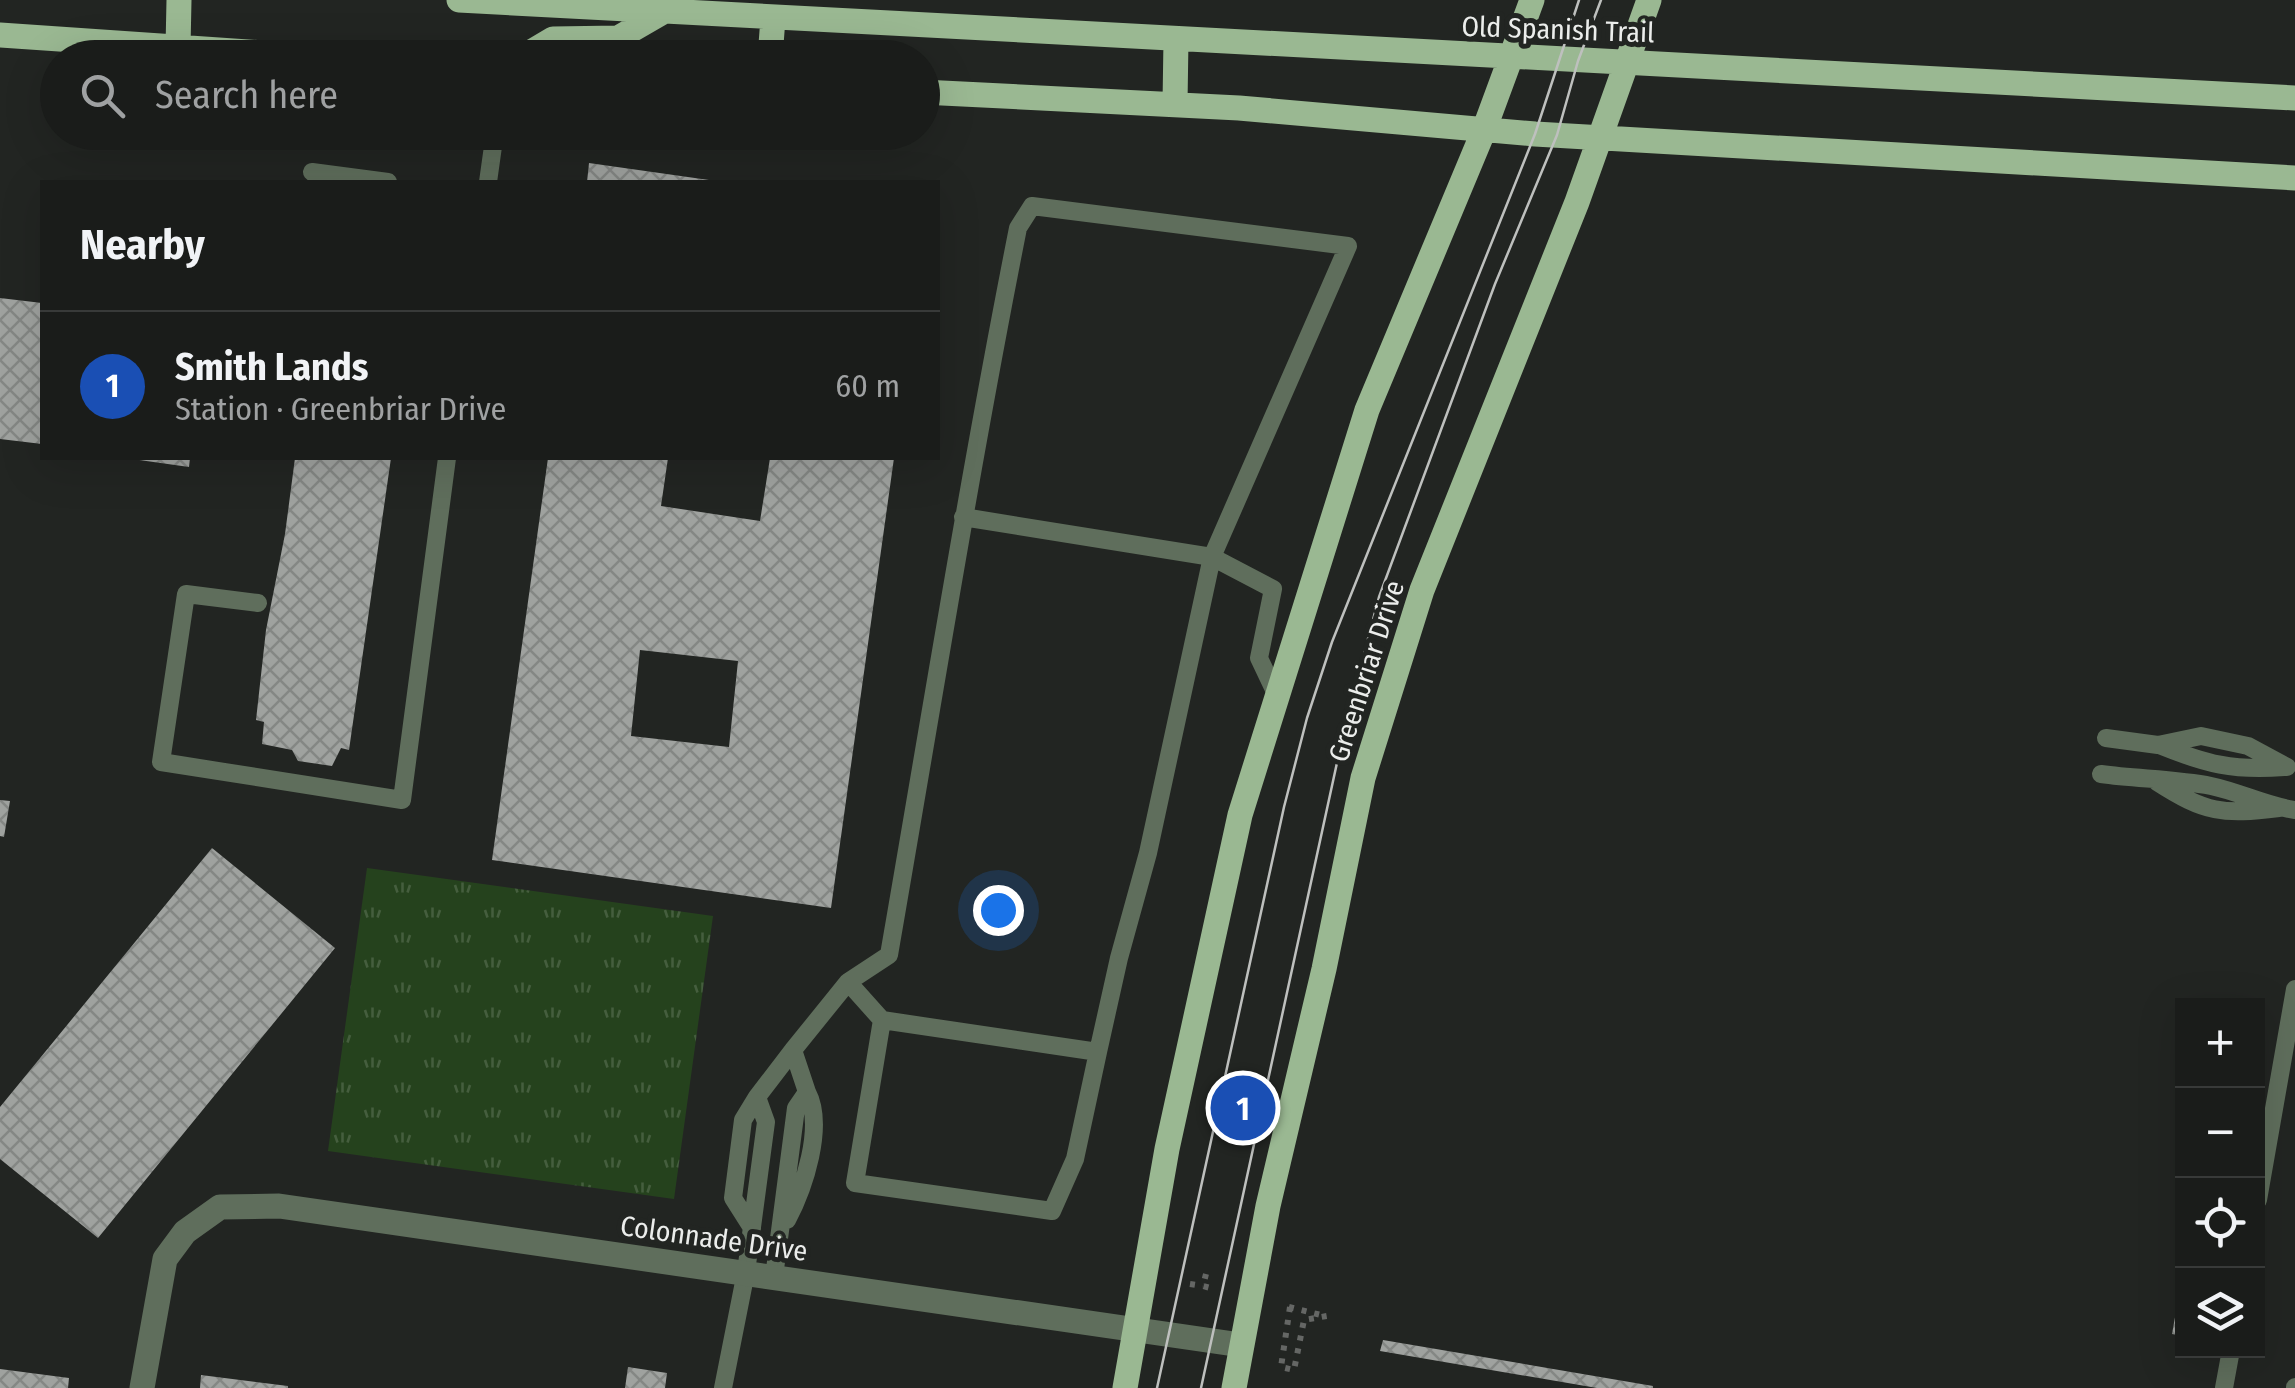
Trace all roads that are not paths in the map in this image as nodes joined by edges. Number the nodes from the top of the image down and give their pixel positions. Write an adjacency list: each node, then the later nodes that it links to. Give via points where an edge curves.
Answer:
1 (179, 0): 11 (main road)
2 (459, 0): 5 (main road, Old Spanish Trail)
3 (1532, 0): 14 (main road)
4 (1650, 0): 15 (main road, Greenbriar Drive)
5 (582, 4): 6 (main road, Old Spanish Trail)
6 (664, 6): 7 (main road, Old Spanish Trail); 12 (main road, via 618,38)
7 (773, 18): 9 (main road, Old Spanish Trail); 13 (main road)
8 (0, 36): 10 (main road)
9 (1176, 38): 14 (main road, Old Spanish Trail); 18 (main road)
10 (59, 40)
11 (178, 40)
12 (550, 40)
13 (771, 40)
14 (1510, 59): 15 (main road, Old Spanish Trail); 19 (main road)
15 (1628, 62): 17 (main road, Old Spanish Trail); 20 (main road, Greenbriar Drive)
16 (940, 93): 18 (main road)
17 (2295, 98)
18 (1176, 104): 19 (main road)
19 (1484, 130): 20 (main road); 30 (main road, via 1367,410)
20 (1600, 137): 23 (main road); 44 (main road, Greenbriar Drive, via 1422,590 1363,778)
21 (492, 150): 25 (lane)
22 (312, 172): 24 (lane)
23 (2295, 178)
24 (373, 180)
25 (488, 180)
26 (447, 460): 29 (lane, via 402,800 161,762 186,594)
27 (963, 517): 28 (lane); 28 (lane, via 1018,228 1032,206 1348,246); 35 (lane, via 888,956)
28 (1212, 557): 30 (lane, via 1273,588 1259,658); 39 (lane)
29 (258, 603)
30 (1277, 696): 43 (main road, via 1240,815)
31 (2106, 738): 32 (lane, via 2158,745 2201,736 2248,746)
32 (2291, 768)
33 (2101, 774): 34 (lane, via 2157,782 2191,804 2237,813)
34 (2288, 809)
35 (848, 982): 37 (lane); 38 (lane)
36 (2295, 989): 40 (lane)
37 (882, 1020): 39 (lane); 39 (lane, via 855,1183 1052,1211 1075,1159)
38 (793, 1050): 41 (lane, via 758,1097 766,1122); 42 (lane, via 807,1092 796,1108)
39 (1098, 1052)
40 (2262, 1178)
41 (746, 1272): 42 (street, Colonnade Drive); 46 (street, Colonnade Drive, via 279,1206 220,1207 184,1232 165,1260); 47 (lane)
42 (774, 1277): 43 (street, Colonnade Drive)
43 (1134, 1329): 44 (street, Colonnade Drive); 48 (main road)
44 (1241, 1345): 49 (main road, Greenbriar Drive)
45 (2229, 1358): 50 (lane)
46 (142, 1388)
47 (723, 1388)
48 (1125, 1388)
49 (1234, 1388)
50 (2224, 1388)

